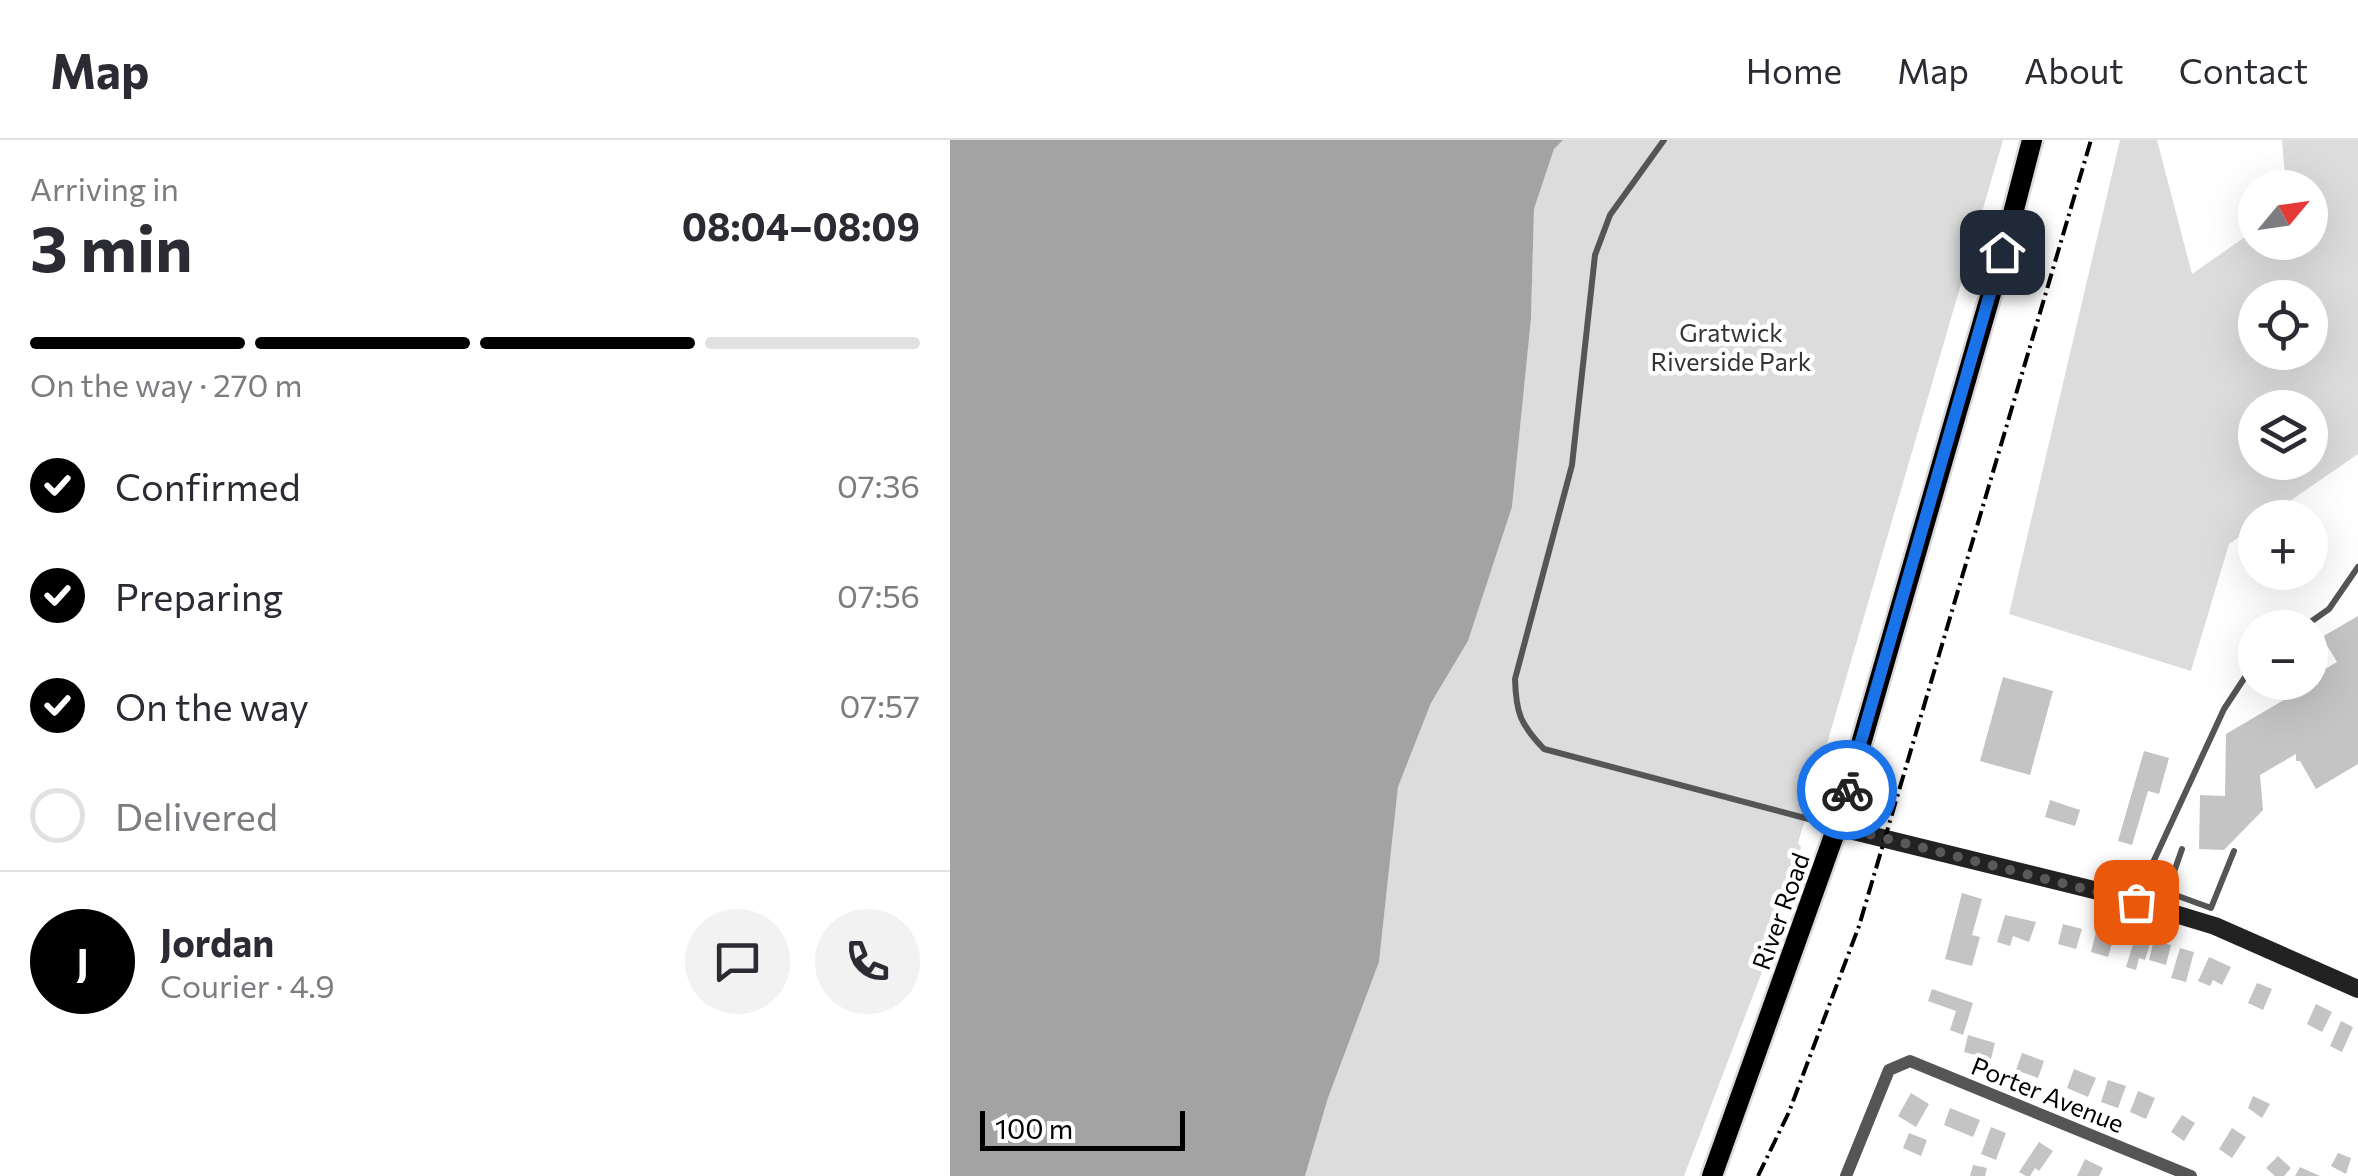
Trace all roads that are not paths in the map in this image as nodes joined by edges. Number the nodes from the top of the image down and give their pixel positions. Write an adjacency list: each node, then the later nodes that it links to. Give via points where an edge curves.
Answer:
1 (1664, 140): 6 (lane, via 1610,215 1595,255 1572,465 1515,680 1516,708 1544,749)
2 (2032, 140): 6 (main road, River Road)
3 (2358, 567): 4 (lane)
4 (2328, 610)
5 (2238, 687): 9 (lane)
6 (1837, 826): 9 (main road); 13 (main road, River Road)
7 (2182, 849): 10 (lane)
8 (2234, 852): 11 (lane)
9 (2139, 894): 10 (main road)
10 (2164, 901): 11 (main road)
11 (2208, 916): 12 (main road)
12 (2358, 989)
13 (1712, 1176)
14 (1846, 1176): 15 (street, Porter Avenue, via 1890,1070 1910,1061)
15 (2190, 1176)

